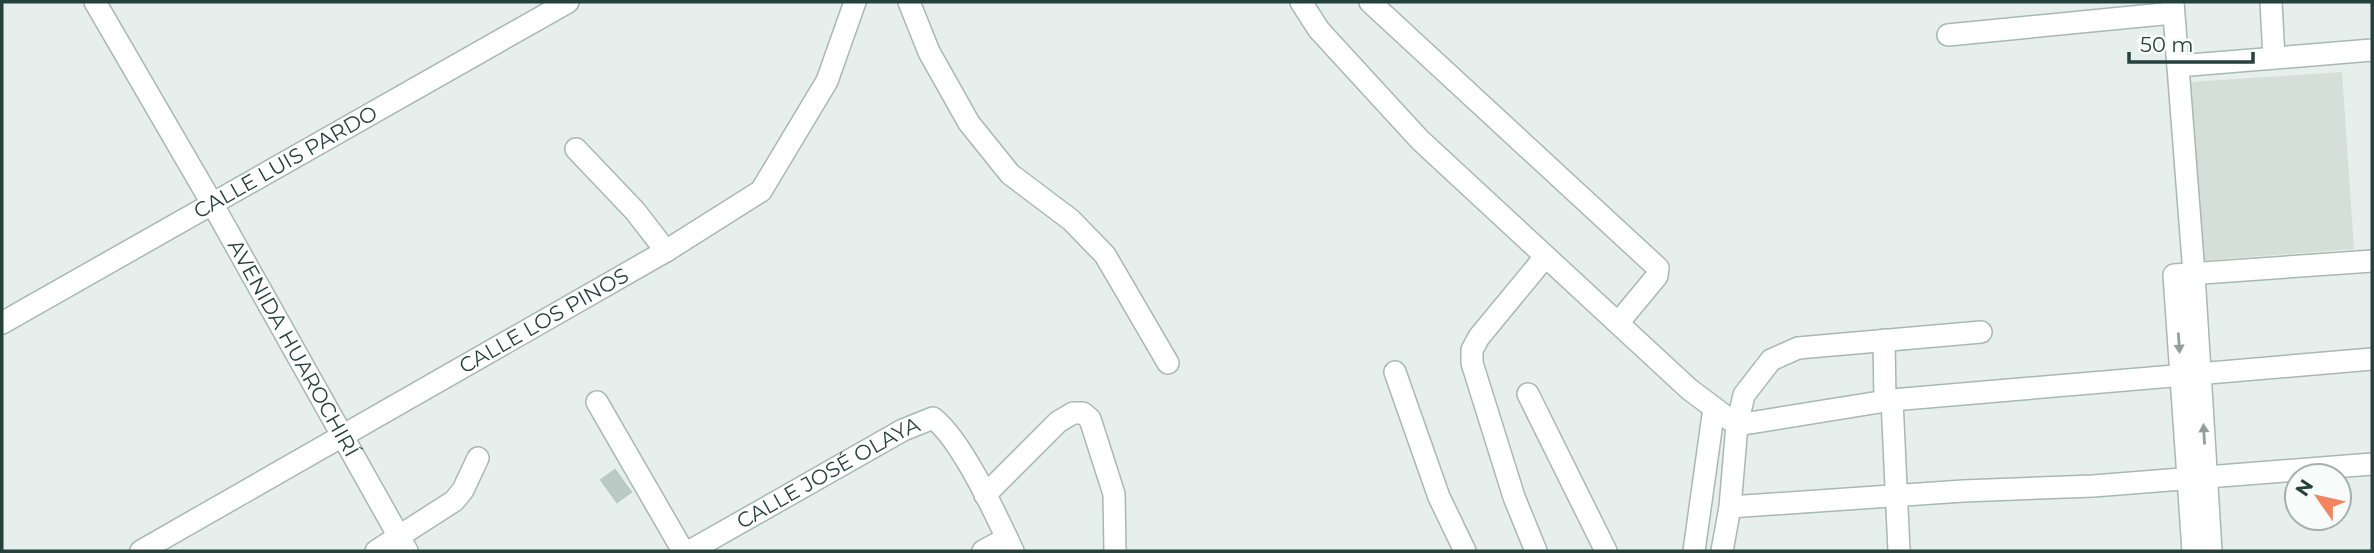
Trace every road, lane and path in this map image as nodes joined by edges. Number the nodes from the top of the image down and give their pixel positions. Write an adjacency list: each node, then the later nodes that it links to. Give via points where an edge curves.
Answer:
1 (95, 2): 14 (street, AVENIDA HUAROCHIRÍ)
2 (568, 2): 14 (street, CALLE LUIS PARDO)
3 (855, 2): 15 (street, CALLE LOS PINOS, via 827,81 761,191)
4 (909, 2): 24 (street, via 929,52 970,123 1010,174 1071,220 1105,255)
5 (1301, 2): 16 (street, via 1319,30 1420,139)
6 (1370, 2): 20 (street, via 1658,268 1657,276)
7 (2271, 2): 11 (street)
8 (2173, 7): 9 (street); 12 (street)
9 (1948, 35)
10 (2372, 50): 11 (street)
11 (2274, 58): 12 (street)
12 (2178, 66): 18 (street)
13 (576, 149): 15 (street)
14 (213, 205): 19 (street, CALLE LUIS PARDO); 32 (street, AVENIDA HUAROCHIRÍ)
15 (666, 251): 32 (street, CALLE LOS PINOS)
16 (1545, 257): 20 (street); 48 (street, via 1472,350 1472,363 1514,497)
17 (2372, 261): 18 (street)
18 (2184, 274): 26 (street)
19 (2, 323)
20 (1618, 323): 30 (street)
21 (1981, 332): 22 (street)
22 (1884, 340): 28 (street); 31 (street, via 1798,348 1771,360 1744,395)
23 (2372, 359): 26 (street)
24 (1168, 363)
25 (1395, 372): 47 (street, via 1440,497)
26 (2190, 374): 28 (street); 35 (street)
27 (1528, 394): 49 (street)
28 (1889, 401): 31 (street); 37 (street)
29 (597, 402): 43 (street)
30 (1714, 408): 31 (street); 50 (street)
31 (1737, 425): 38 (street)
32 (343, 437): 39 (street, AVENIDA HUAROCHIRÍ); 41 (street, CALLE LOS PINOS)
33 (478, 458): 39 (street, via 454,501)
34 (2372, 464): 35 (street)
35 (2197, 479): 37 (street); 53 (street); 54 (street)
36 (985, 495): 40 (street); 44 (street, CALLE JOSÉ OLAYA, via 946,428 933,418 903,430); 46 (street, via 1058,422 1083,413 1090,419 1114,494)
37 (1897, 495): 38 (street); 52 (street)
38 (1730, 507): 51 (street)
39 (403, 544): 42 (street)
40 (1010, 545): 45 (street)
41 (141, 551)
42 (376, 551)
43 (683, 551)
44 (690, 551)
45 (983, 551)
46 (1115, 551)
47 (1465, 551)
48 (1536, 551)
49 (1606, 551)
50 (1695, 551)
51 (1722, 551)
52 (1899, 551)
53 (2193, 551)
54 (2211, 551)

